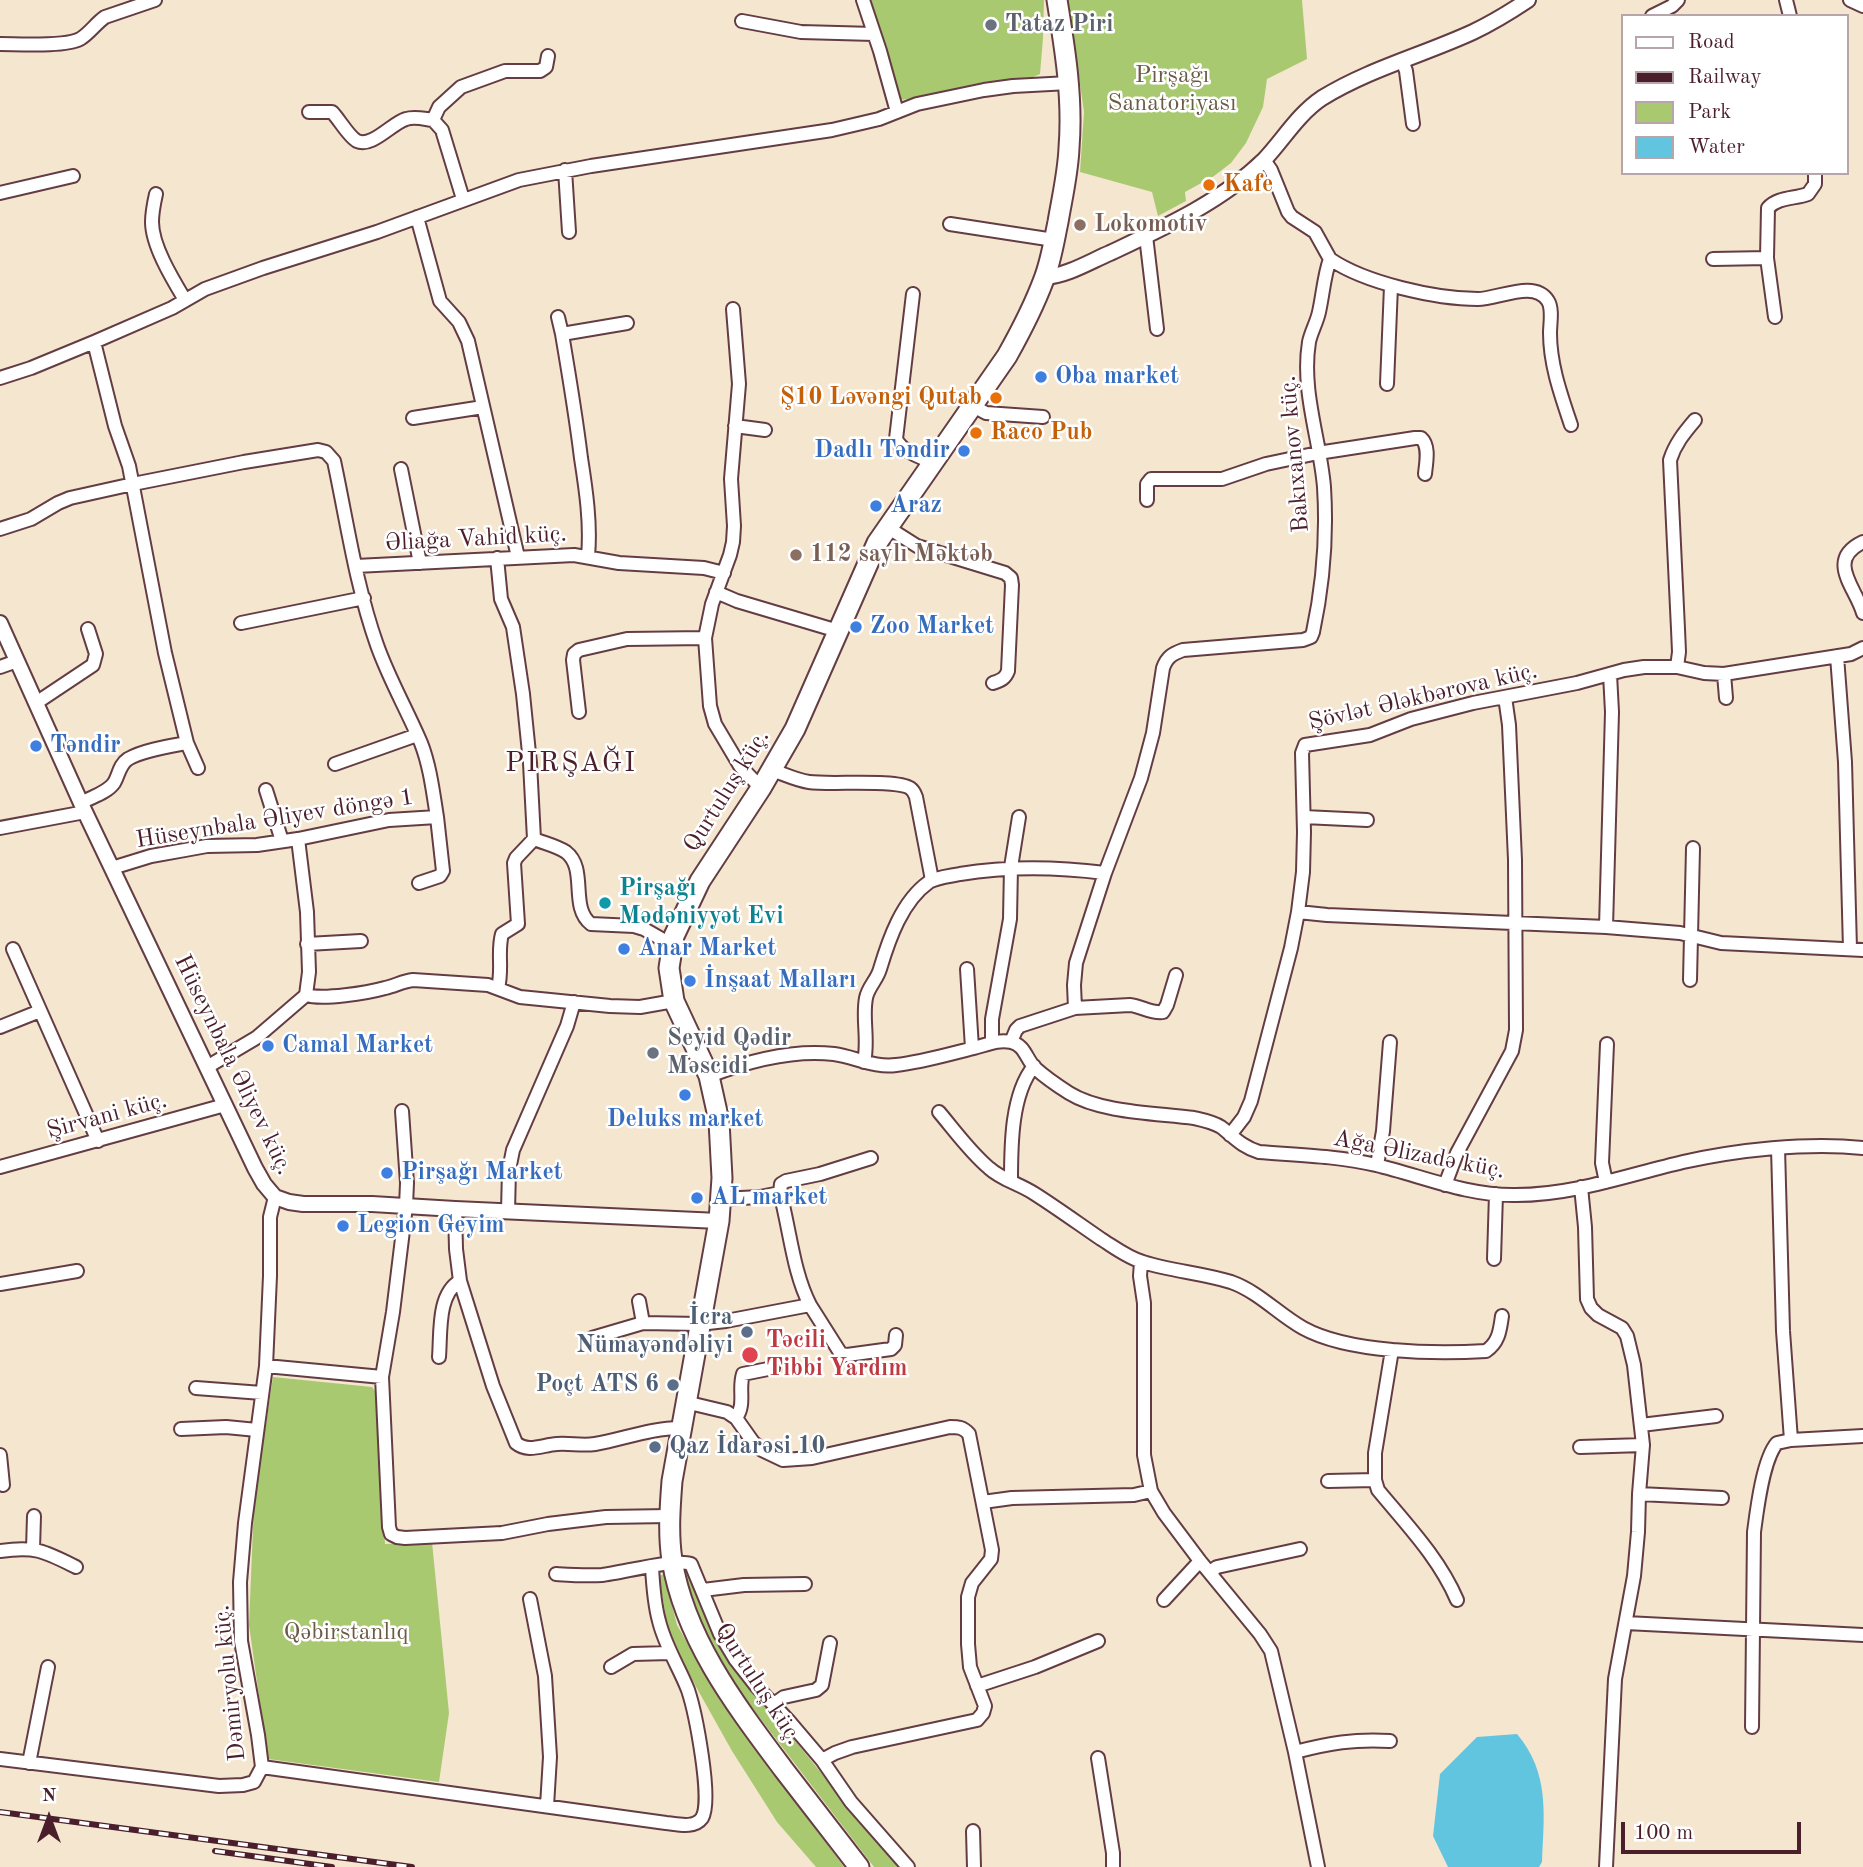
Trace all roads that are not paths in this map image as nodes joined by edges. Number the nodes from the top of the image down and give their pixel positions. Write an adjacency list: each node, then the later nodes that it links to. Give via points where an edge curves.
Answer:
1 (155, 0): 11 (street, via 105,17 74,41)
2 (863, 0): 10 (street)
3 (1057, 0): 14 (main road, Qurtuluş küç.)
4 (1528, 0): 13 (street, via 1473,32)
5 (1678, 0): 8 (street)
6 (1850, 0): 7 (street)
7 (1863, 6)
8 (1656, 14)
9 (742, 21): 10 (street, via 802,32)
10 (874, 34): 16 (street)
11 (0, 44)
12 (548, 56): 17 (street, via 540,71 505,71 461,87 439,107)
13 (1402, 60): 18 (street); 19 (street, via 1321,99)
14 (1069, 83): 16 (street, via 984,90); 30 (main road, Qurtuluş küç., via 1069,150)
15 (309, 112): 17 (street, via 332,112 355,140 362,142 412,117)
16 (897, 112): 20 (street, via 832,130)
17 (433, 120): 25 (street, via 442,130)
18 (1413, 124)
19 (1264, 160): 29 (street, via 1220,194); 32 (street, via 1287,212 1315,232)
20 (565, 170): 25 (street); 28 (street)
21 (1815, 175): 31 (street, via 1808,194 1778,200 1768,208)
22 (73, 176): 23 (street)
23 (0, 194)
24 (156, 194): 37 (street, via 154,237)
25 (463, 199): 26 (street)
26 (417, 217): 37 (street, via 263,268); 48 (street, via 440,301 459,322 468,341)
27 (950, 223): 30 (street)
28 (569, 232)
29 (1146, 236): 34 (street, via 1065,273); 42 (street)
30 (1054, 240): 34 (main road, Qurtuluş küç.)
31 (1767, 258): 33 (street); 40 (street)
32 (1330, 259): 35 (street); 55 (street, Bakıxanov küç., via 1308,364)
33 (1713, 259)
34 (1045, 277): 47 (main road, Qurtuluş küç., via 1021,331)
35 (1391, 286): 46 (street); 52 (street, via 1478,299 1530,290 1547,299 1553,368)
36 (913, 294): 56 (street, via 896,439 903,448)
37 (185, 300): 44 (street)
38 (733, 309): 53 (street, via 739,384)
39 (558, 317): 43 (street)
40 (1776, 317)
41 (627, 323): 43 (street)
42 (1157, 329)
43 (562, 334): 64 (street, via 584,479)
44 (94, 342): 45 (street); 59 (street)
45 (0, 378)
46 (1387, 384)
47 (973, 406): 49 (street, via 986,413); 56 (main road, Qurtuluş küç.)
48 (483, 407): 50 (street); 65 (street)
49 (1043, 417)
50 (413, 418)
51 (1695, 420): 82 (street, via 1670,460)
52 (1571, 425)
53 (735, 426): 54 (street); 69 (street, via 733,542)
54 (765, 430)
55 (1318, 453): 58 (street, via 1421,438 1426,446); 60 (street, via 1222,479 1151,479); 109 (street, Bakıxanov küç., via 1325,527 1311,637 1183,650 1166,659 1141,778)
56 (934, 463): 61 (main road, Qurtuluş küç.)
57 (401, 469): 67 (street)
58 (1425, 474)
59 (133, 484): 62 (street, Hüseynbala Əliyev döngə 1, via 58,503 31,519); 68 (street, Hüseynbala Əliyev döngə 1, via 326,452 334,461); 91 (street)
60 (1147, 500)
61 (887, 527): 76 (main road, Qurtuluş küç.); 85 (street, via 917,546 1010,578 1008,671 1006,677)
62 (0, 529)
63 (1863, 542): 72 (street, via 1847,554 1844,566)
64 (589, 556): 65 (street, Əliağa Vahid küç.); 69 (street, Əliağa Vahid küç.)
65 (518, 557): 66 (street, Əliağa Vahid küç.)
66 (497, 558): 67 (street, Əliağa Vahid küç.); 104 (street, via 501,599 513,627 523,694)
67 (420, 563): 68 (street, Əliağa Vahid küç.)
68 (356, 566): 71 (street, Hüseynbala Əliyev döngə 1)
69 (724, 573): 70 (street)
70 (716, 592): 76 (street); 77 (street)
71 (364, 598): 74 (street); 90 (street, Hüseynbala Əliyev döngə 1, via 384,663)
72 (1863, 613)
73 (0, 623): 80 (street, Hüseynbala Əliyev küç.)
74 (242, 623)
75 (88, 629): 88 (street, via 96,654 93,665)
76 (838, 631): 94 (main road, Qurtuluş küç.)
77 (705, 638): 89 (street, via 627,639 579,650 573,660); 95 (street, via 715,724 740,766)
78 (1863, 648): 79 (street, Şövlət Ələkbərova küç.)
79 (1837, 656): 84 (street, Şövlət Ələkbərova küç.); 120 (street)
80 (17, 661): 81 (street); 88 (street, Hüseynbala Əliyev küç.)
81 (0, 667)
82 (1677, 667): 83 (street, Şövlət Ələkbərova küç.); 84 (street, Şövlət Ələkbərova küç.)
83 (1609, 674): 86 (street, Şövlət Ələkbərova küç.); 114 (street)
84 (1724, 674): 87 (street)
85 (993, 682)
86 (1505, 697): 100 (street, Şövlət Ələkbərova küç., via 1411,719 1370,735 1304,745); 113 (street, via 1513,786)
87 (1726, 698)
88 (36, 703): 97 (street, Hüseynbala Əliyev küç.)
89 (579, 712)
90 (417, 735): 92 (street); 98 (street, Hüseynbala Əliyev döngə 1)
91 (187, 743): 93 (street); 97 (street, via 129,759 114,783)
92 (335, 764)
93 (198, 768)
94 (772, 770): 95 (main road, Qurtuluş küç.); 110 (street, via 810,782 891,784 914,791)
95 (761, 788): 118 (main road, Qurtuluş küç., via 700,881)
96 (267, 790): 105 (street)
97 (83, 807): 102 (street); 108 (street, Hüseynbala Əliyev küç.)
98 (437, 817): 103 (street, Hüseynbala Əliyev döngə 1, via 389,820); 111 (street, via 443,871)
99 (1019, 817): 107 (street)
100 (1304, 817): 101 (street); 112 (street, Şövlət Ələkbərova küç.)
101 (1367, 820)
102 (0, 828)
103 (298, 839): 105 (street, Hüseynbala Əliyev döngə 1); 117 (street)
104 (534, 839): 118 (street, via 563,850 573,860 583,917 591,924 634,926); 124 (street, via 514,863 518,923 502,934)
105 (282, 841): 108 (street, Hüseynbala Əliyev döngə 1, via 196,848)
106 (1693, 848): 115 (street)
107 (1011, 867): 109 (street); 110 (street); 131 (street, via 1010,919)
108 (112, 868): 138 (street, Hüseynbala Əliyev küç.)
109 (1105, 873): 128 (street, Bakıxanov küç., via 1076,963)
110 (932, 880): 136 (street, via 907,905 866,995)
111 (419, 884)
112 (1298, 912): 113 (street); 143 (street, Şövlət Ələkbərova küç., via 1251,1101)
113 (1516, 924): 114 (street); 152 (street, via 1512,1051 1457,1153)
114 (1606, 927): 115 (street)
115 (1692, 937): 120 (street, via 1721,943); 123 (street)
116 (361, 941): 117 (street)
117 (307, 944): 125 (street)
118 (672, 945): 127 (main road, Qurtuluş küç., via 668,968)
119 (13, 949): 129 (street)
120 (1857, 950)
121 (967, 969): 135 (street)
122 (1176, 975): 128 (street, via 1163,1012 1130,1005)
123 (1690, 980)
124 (498, 988): 125 (street, via 413,980 326,998); 126 (street, via 520,997)
125 (306, 995): 138 (street, via 256,1038)
126 (574, 1002): 127 (street, via 628,1007); 160 (street, via 513,1150)
127 (674, 1002): 139 (main road, Qurtuluş küç.)
128 (1075, 1008): 132 (street, via 1020,1026)
129 (40, 1011): 130 (street); 144 (street)
130 (0, 1027)
131 (992, 1042): 132 (street); 135 (street)
132 (1011, 1042): 137 (street, Ağa Əlizadə küç., via 1024,1049)
133 (1390, 1042): 148 (street)
134 (1607, 1044): 151 (street, via 1602,1163)
135 (972, 1048): 136 (street, via 894,1066)
136 (864, 1062): 139 (street, via 831,1054 783,1055)
137 (1034, 1066): 143 (street, Ağa Əlizadə küç., via 1085,1101 1194,1118); 150 (street, via 1018,1101)
138 (207, 1067): 140 (street, Hüseynbala Əliyev küç.)
139 (709, 1076): 157 (main road, Qurtuluş küç., via 719,1121)
140 (225, 1105): 144 (street, Şirvani küç.); 156 (street, Hüseynbala Əliyev küç., via 259,1176)
141 (402, 1111): 158 (street)
142 (939, 1112): 150 (street, via 978,1157)
143 (1230, 1135): 148 (street, Ağa Əlizadə küç., via 1259,1152)
144 (98, 1140): 149 (street, Şirvani küç.)
145 (1778, 1148): 146 (street, Ağa Əlizadə küç.); 151 (street, Ağa Əlizadə küç., via 1704,1158); 189 (street)
146 (1863, 1148)
147 (871, 1158): 154 (street, via 786,1181)
148 (1377, 1165): 152 (street, Ağa Əlizadə küç.)
149 (0, 1167)
150 (1010, 1181): 163 (street)
151 (1606, 1182): 153 (street, Ağa Əlizadə küç.)
152 (1445, 1185): 155 (street, Ağa Əlizadə küç.)
153 (1581, 1187): 155 (street, Ağa Əlizadə küç., via 1541,1194); 184 (street, via 1587,1299 1598,1315 1622,1328 1627,1336)
154 (780, 1194): 157 (street); 168 (street, via 798,1275)
155 (1496, 1194): 162 (street)
156 (275, 1197): 158 (street, Hüseynbala Əliyev küç., via 303,1204); 176 (street, Dəmiryolu küç., via 270,1217)
157 (722, 1199): 161 (main road, Qurtuluş küç.)
158 (405, 1206): 159 (street, Hüseynbala Əliyev küç.); 178 (street)
159 (455, 1209): 160 (street, Hüseynbala Əliyev küç.); 165 (street)
160 (508, 1211): 161 (street, Hüseynbala Əliyev küç.)
161 (719, 1221): 171 (main road, Qurtuluş küç.)
162 (1494, 1259)
163 (1141, 1262): 174 (street, via 1232,1283 1317,1334); 196 (street, via 1144,1455)
164 (77, 1271): 166 (street)
165 (460, 1281): 175 (street, via 446,1296); 186 (street, via 493,1386 522,1448 594,1444)
166 (0, 1283)
167 (639, 1301): 170 (street)
168 (810, 1305): 171 (street); 172 (street, via 841,1354 891,1349)
169 (1502, 1316): 174 (street, via 1498,1339 1486,1350)
170 (643, 1324): 171 (street); 173 (street)
171 (699, 1324): 181 (main road, Qurtuluş küç.)
172 (896, 1335)
173 (592, 1338)
174 (1392, 1349): 194 (street)
175 (439, 1357)
176 (265, 1366): 178 (street); 180 (street, Dəmiryolu küç.)
177 (773, 1368): 183 (street, via 743,1374 741,1412)
178 (382, 1377): 201 (street, via 389,1527 397,1537 485,1535 587,1518)
179 (196, 1388): 180 (street)
180 (262, 1393): 187 (street, Dəmiryolu küç.)
181 (685, 1402): 183 (street); 186 (main road, Qurtuluş küç.)
182 (1717, 1416): 184 (street)
183 (736, 1418): 199 (street, via 754,1443 783,1460 959,1427 972,1443)
184 (1641, 1425): 190 (street)
185 (181, 1429): 187 (street)
186 (680, 1429): 201 (main road, Qurtuluş küç.)
187 (257, 1430): 233 (street, Dəmiryolu küç., via 240,1616)
188 (1863, 1436): 189 (street)
189 (1791, 1440): 217 (street, via 1777,1443 1770,1451 1757,1509)
190 (1643, 1445): 191 (street); 197 (street)
191 (1580, 1447)
192 (0, 1455): 195 (street)
193 (1328, 1480): 194 (street)
194 (1375, 1480): 215 (street, via 1378,1490 1438,1564)
195 (3, 1485)
196 (1151, 1491): 199 (street); 205 (street)
197 (1639, 1494): 198 (street); 216 (street)
198 (1722, 1498)
199 (983, 1502): 224 (street, via 991,1559 972,1583 968,1597 968,1656)
200 (34, 1516): 202 (street)
201 (669, 1516): 206 (main road, Qurtuluş küç.)
202 (33, 1549): 204 (street); 207 (street)
203 (1300, 1549): 209 (street)
204 (0, 1551)
205 (1200, 1561): 209 (street); 214 (street)
206 (672, 1563): 208 (street); 212 (street, via 691,1564); 236 (main road, Qurtuluş küç., via 686,1614 720,1678)
207 (76, 1567)
208 (652, 1567): 210 (street, via 602,1575); 221 (street, via 659,1622)
209 (1210, 1572): 228 (street, via 1271,1651)
210 (556, 1574)
211 (804, 1584): 212 (street)
212 (703, 1590): 225 (street, via 734,1659)
213 (530, 1599): 234 (street, via 545,1676 550,1757)
214 (1164, 1600)
215 (1457, 1600)
216 (1626, 1623): 217 (street); 241 (street, via 1615,1679)
217 (1752, 1629): 218 (street); 226 (street)
218 (1863, 1635)
219 (1098, 1641): 224 (street)
220 (830, 1643): 225 (street, via 822,1685)
221 (669, 1653): 223 (street, via 633,1654); 234 (street, via 691,1703 706,1788 702,1817 690,1825)
222 (48, 1667): 232 (street)
223 (611, 1667)
224 (977, 1686): 231 (street, via 985,1706 977,1720 852,1747)
225 (774, 1704): 231 (street)
226 (1752, 1727)
227 (1390, 1741): 228 (street, via 1331,1743)
228 (1295, 1752): 240 (street)
229 (1098, 1758): 239 (street)
230 (0, 1759): 232 (street, Dəmiryolu küç.)
231 (822, 1760): 237 (street, via 851,1802)
232 (29, 1763): 233 (street, Dəmiryolu küç., via 219,1786 254,1782)
233 (262, 1767): 234 (street)
234 (547, 1806)
235 (973, 1830): 238 (street)
236 (859, 1867)
237 (908, 1867)
238 (974, 1867)
239 (1113, 1867)
240 (1318, 1867)
241 (1606, 1867)

